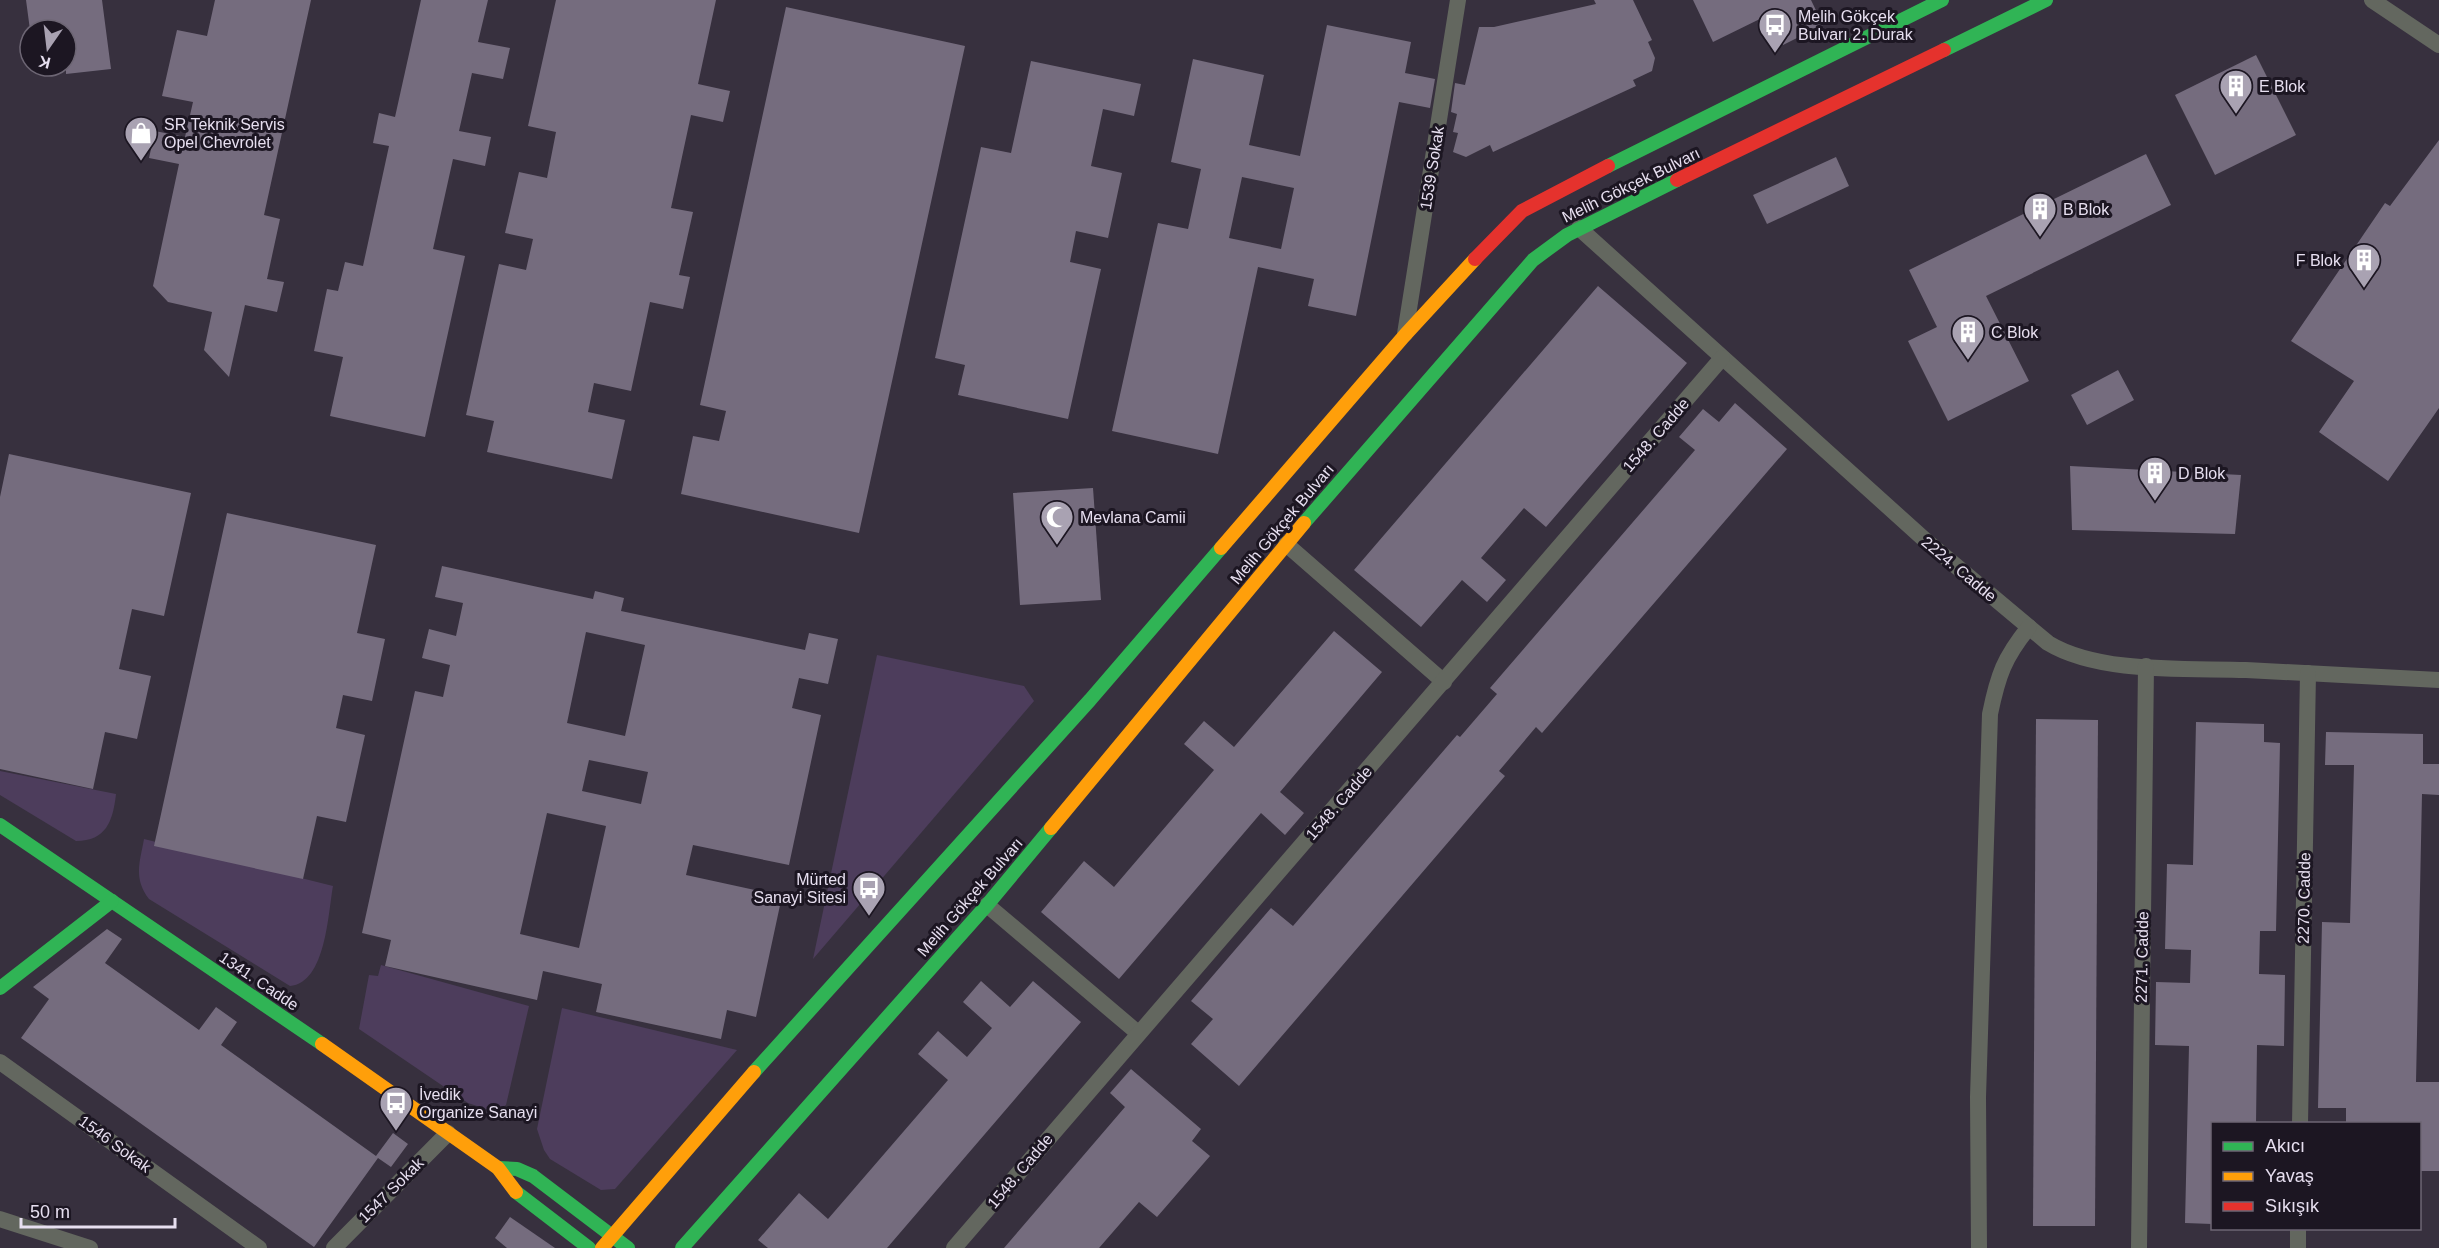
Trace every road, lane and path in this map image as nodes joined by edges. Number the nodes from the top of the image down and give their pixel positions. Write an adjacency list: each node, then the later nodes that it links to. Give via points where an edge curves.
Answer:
1 (1458, 0): 7 (street, 1539 Sokak)
2 (1942, 0): 7 (main road, Melih Gökçek Bulvarı, via 1522,211)
3 (2046, 0): 6 (main road, Melih Gökçek Bulvarı)
4 (2372, 0): 5 (street)
5 (2439, 45)
6 (1579, 228): 8 (street, 2224. Cadde); 9 (main road, Melih Gökçek Bulvarı, via 1533,260)
7 (1405, 335): 26 (main road, Melih Gökçek Bulvarı, via 1090,700 754,1072)
8 (1722, 358): 10 (street, 2224. Cadde, via 1937,551); 14 (street, 1548. Cadde)
9 (1286, 544): 14 (street); 17 (main road, Melih Gökçek Bulvarı)
10 (2029, 627): 11 (street, 2224. Cadde, via 2073,656); 35 (street, via 2010,651 1997,678 1990,714 1978,1097)
11 (2146, 666): 12 (street, 2224. Cadde); 36 (street, 2271. Cadde)
12 (2308, 673): 13 (street, 2224. Cadde); 21 (street, 2270. Cadde)
13 (2439, 680)
14 (1444, 682): 19 (street, 1548. Cadde)
15 (0, 825): 16 (main road, 1341. Cadde)
16 (111, 901): 18 (main road); 22 (main road, 1341. Cadde)
17 (987, 904): 19 (street); 33 (main road, Melih Gökçek Bulvarı)
18 (0, 988)
19 (1138, 1033): 34 (street, 1548. Cadde)
20 (0, 1062): 28 (street, 1546 Sokak)
21 (2300, 1122)
22 (448, 1132): 23 (main road, 1341. Cadde); 29 (street, 1547 Sokak)
23 (498, 1168): 26 (main road, 1341. Cadde, via 517,1169 532,1176); 30 (main road, 1341. Cadde, via 520,1197)
24 (0, 1219): 27 (street)
25 (2298, 1230): 37 (street)
26 (612, 1236): 31 (main road, Melih Gökçek Bulvarı); 32 (main road, 1341. Cadde)
27 (90, 1248)
28 (259, 1248)
29 (334, 1248)
30 (589, 1248)
31 (602, 1248)
32 (628, 1248)
33 (682, 1248)
34 (954, 1248)
35 (1979, 1248)
36 (2139, 1248)
37 (2298, 1248)

